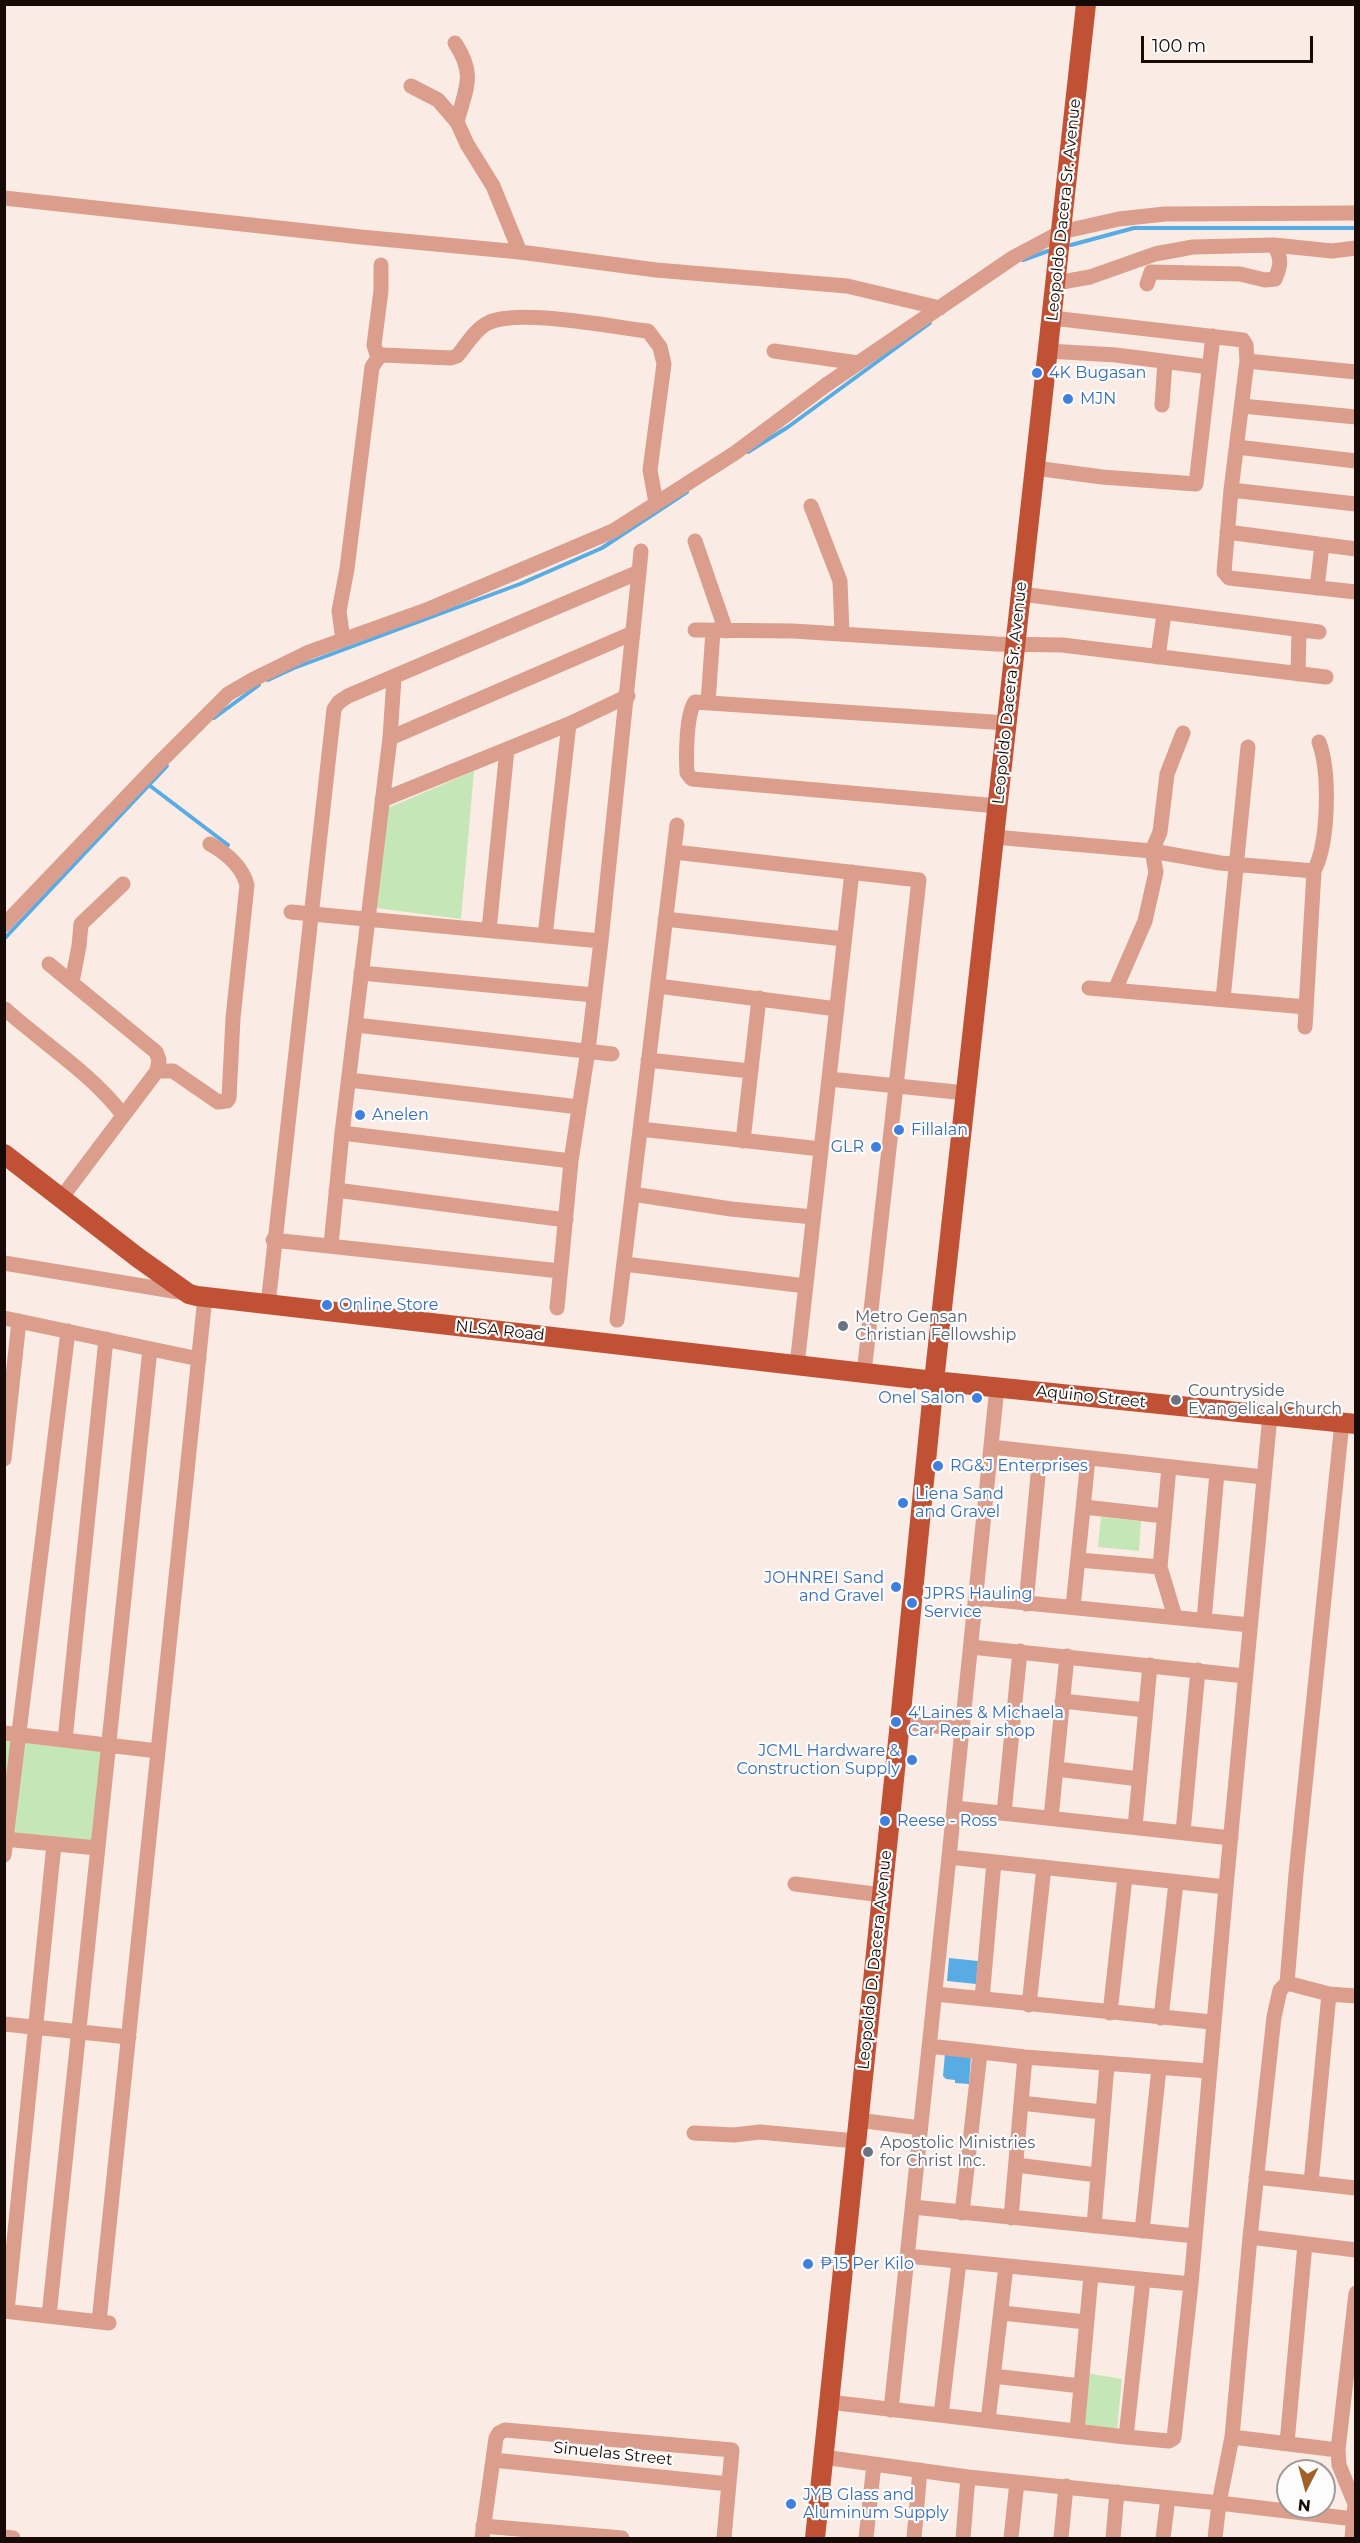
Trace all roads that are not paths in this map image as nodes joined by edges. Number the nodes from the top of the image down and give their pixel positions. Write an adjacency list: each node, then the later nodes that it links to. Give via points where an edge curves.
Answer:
1 (1086, 4): 7 (main road, Leopoldo Dacera Sr. Avenue)
2 (455, 43): 4 (street, via 468,74)
3 (411, 86): 4 (street, via 438,100)
4 (457, 122): 10 (street, via 493,186)
5 (4, 198): 10 (street)
6 (1356, 213): 7 (street, via 1165,214)
7 (1061, 232): 12 (main road, Leopoldo Dacera Sr. Avenue); 14 (street, via 1014,257)
8 (1274, 245): 9 (street, via 1332,251); 12 (street, via 1193,247); 13 (street, via 1281,260 1275,279 1240,274 1151,272)
9 (1356, 248)
10 (520, 252): 14 (street, via 656,270 847,286)
11 (381, 265): 19 (street, via 374,345)
12 (1056, 283): 15 (main road, Leopoldo Dacera Sr. Avenue)
13 (1147, 284)
14 (940, 308): 22 (street)
15 (1052, 318): 16 (street); 18 (main road, Leopoldo Dacera Sr. Avenue)
16 (1213, 336): 20 (street, via 1243,340); 23 (street)
17 (774, 351): 22 (street)
18 (1048, 351): 21 (street); 30 (main road, Leopoldo Dacera Sr. Avenue)
19 (378, 358): 32 (street, via 390,354 451,358 486,323 507,319 545,319 648,331 660,347 664,364 650,470); 51 (street, via 372,367 339,611)
20 (1247, 361): 24 (street); 26 (street)
21 (1165, 362): 23 (street); 25 (street)
22 (858, 363): 32 (street, via 759,436)
23 (1209, 367): 30 (street, via 1196,484)
24 (1356, 372)
25 (1162, 405)
26 (1242, 406): 27 (street); 28 (street)
27 (1356, 417)
28 (1237, 447): 29 (street); 31 (street)
29 (1356, 461)
30 (1035, 468): 43 (main road, Leopoldo Dacera Sr. Avenue)
31 (1231, 490): 33 (street); 35 (street)
32 (656, 503): 51 (street, via 613,531 580,546)
33 (1356, 504)
34 (811, 506): 50 (street, via 840,581)
35 (1227, 532): 37 (street); 41 (street, via 1223,568 1229,578)
36 (695, 541): 46 (street)
37 (1322, 545): 38 (street); 41 (street)
38 (1356, 549)
39 (641, 551): 40 (street)
40 (639, 572): 49 (street); 56 (street)
41 (1317, 588): 42 (street)
42 (1356, 592)
43 (1021, 594): 44 (street); 52 (main road, Leopoldo Dacera Sr. Avenue)
44 (1164, 614): 47 (street); 53 (street)
45 (695, 630): 46 (street)
46 (719, 631): 50 (street); 58 (street)
47 (1299, 631): 48 (street); 54 (street)
48 (1319, 632)
49 (633, 633): 57 (street); 62 (street)
50 (842, 633): 52 (street)
51 (343, 640): 81 (street, via 279,666 228,694)
52 (1016, 644): 53 (street, via 1062,645); 59 (main road, Leopoldo Dacera Sr. Avenue)
53 (1158, 657): 54 (street)
54 (1298, 674): 55 (street)
55 (1326, 677)
56 (394, 678): 62 (street); 78 (street, via 348,696 334,709)
57 (628, 696): 60 (street); 85 (street)
58 (708, 703): 59 (street); 67 (street, via 695,702 692,706 687,773 693,779)
59 (1007, 723): 67 (main road, Leopoldo Dacera Sr. Avenue)
60 (569, 724): 65 (street); 83 (street)
61 (1183, 733): 71 (street, via 1167,774 1160,832)
62 (390, 738): 66 (street)
63 (1319, 742): 74 (street, via 1325,758 1327,788 1322,846)
64 (1248, 747): 73 (street)
65 (507, 749): 66 (street); 82 (street)
66 (382, 800): 79 (street)
67 (998, 806): 69 (main road, Leopoldo Dacera Sr. Avenue)
68 (677, 825): 72 (street)
69 (994, 837): 71 (street); 108 (main road, Leopoldo Dacera Sr. Avenue)
70 (210, 844): 103 (street, via 227,854 247,885 229,1098 218,1102 173,1071)
71 (1152, 851): 73 (street); 91 (street, via 1156,872 1145,921)
72 (674, 852): 75 (street); 80 (street)
73 (1235, 864): 74 (street); 94 (street)
74 (1314, 871): 95 (street)
75 (852, 873): 84 (street); 107 (street, via 919,880)
76 (123, 884): 88 (street, via 81,924)
77 (291, 912): 78 (street)
78 (311, 913): 79 (street); 122 (street)
79 (368, 919): 82 (street); 87 (street)
80 (665, 919): 84 (street); 89 (street)
81 (4, 925)
82 (489, 930): 83 (street)
83 (544, 936): 85 (street)
84 (844, 939): 97 (street)
85 (601, 941): 92 (street)
86 (49, 964): 88 (street)
87 (361, 973): 92 (street); 98 (street)
88 (72, 982): 103 (street, via 156,1052)
89 (657, 986): 93 (street); 102 (street)
90 (1089, 988): 91 (street)
91 (1115, 990): 94 (street)
92 (594, 995): 100 (street)
93 (759, 998): 97 (street); 104 (street)
94 (1223, 999): 95 (street)
95 (1306, 1007): 99 (street)
96 (5, 1009): 110 (street, via 99,1087)
97 (837, 1009): 105 (street)
98 (356, 1026): 100 (street); 106 (street)
99 (1305, 1027)
100 (588, 1050): 101 (street); 109 (street)
101 (612, 1054)
102 (648, 1060): 104 (street); 111 (street)
103 (157, 1071): 110 (street)
104 (750, 1071): 113 (street)
105 (829, 1079): 107 (street); 114 (street)
106 (349, 1080): 109 (street); 112 (street)
107 (896, 1086): 108 (street); 138 (street)
108 (966, 1093): 139 (main road, Leopoldo Dacera Sr. Avenue)
109 (579, 1107): 116 (street)
110 (123, 1115): 119 (street)
111 (640, 1129): 113 (street); 118 (street)
112 (342, 1133): 116 (street); 117 (street)
113 (743, 1141): 114 (street)
114 (821, 1149): 120 (street)
115 (4, 1154): 119 (main road, NLSA Road)
116 (571, 1161): 121 (street)
117 (336, 1190): 121 (street); 123 (street)
118 (632, 1194): 120 (street); 125 (street)
119 (62, 1197): 128 (main road, NLSA Road, via 137,1257)
120 (813, 1217): 127 (street)
121 (566, 1220): 126 (street)
122 (273, 1240): 123 (street); 129 (street)
123 (331, 1245): 126 (street)
124 (4, 1263): 128 (street)
125 (624, 1264): 127 (street); 132 (street)
126 (560, 1271): 130 (street)
127 (806, 1286): 137 (street)
128 (197, 1296): 129 (main road, NLSA Road); 136 (street)
129 (267, 1305): 137 (main road, NLSA Road)
130 (557, 1308)
131 (12, 1320): 133 (street); 145 (street)
132 (617, 1320)
133 (68, 1331): 134 (street); 170 (street)
134 (106, 1340): 135 (street); 171 (street)
135 (150, 1349): 136 (street); 172 (street)
136 (199, 1359): 173 (street)
137 (797, 1365): 138 (main road, NLSA Road)
138 (864, 1372): 139 (main road, NLSA Road)
139 (934, 1381): 140 (main road, Aquino Street); 168 (main road, Leopoldo D. Dacera Avenue)
140 (997, 1387): 141 (main road, Aquino Street); 143 (street)
141 (1270, 1415): 142 (main road, Aquino Street); 149 (street)
142 (1349, 1423): 193 (street, via 1296,1874)
143 (991, 1448): 144 (street); 154 (street)
144 (1040, 1454): 146 (street); 155 (street)
145 (4, 1459)
146 (1088, 1459): 147 (street); 150 (street)
147 (1169, 1467): 148 (street); 151 (street)
148 (1217, 1473): 149 (street); 158 (street)
149 (1263, 1477): 159 (street)
150 (1084, 1507): 151 (street); 152 (street)
151 (1164, 1516): 153 (street)
152 (1079, 1560): 153 (street); 156 (street)
153 (1160, 1567): 157 (street)
154 (976, 1598): 155 (street); 160 (street)
155 (1026, 1604): 156 (street)
156 (1073, 1607): 157 (street)
157 (1175, 1617): 158 (street)
158 (1204, 1620): 159 (street)
159 (1250, 1625): 165 (street)
160 (971, 1647): 161 (street); 169 (street)
161 (1020, 1651): 162 (street); 177 (street)
162 (1067, 1656): 163 (street); 166 (street)
163 (1150, 1665): 164 (street); 167 (street)
164 (1198, 1670): 165 (street); 180 (street)
165 (1245, 1676): 181 (street)
166 (1062, 1701): 167 (street); 174 (street)
167 (1146, 1710): 175 (street)
168 (900, 1722): 169 (street); 192 (main road, Leopoldo D. Dacera Avenue)
169 (962, 1729): 176 (street)
170 (12, 1734): 171 (street); 183 (street)
171 (65, 1740): 172 (street)
172 (108, 1745): 173 (street); 184 (street)
173 (158, 1751): 205 (street)
174 (1056, 1769): 175 (street); 178 (street)
175 (1139, 1779): 179 (street)
176 (955, 1808): 177 (street); 185 (street)
177 (1005, 1813): 178 (street)
178 (1051, 1818): 179 (street)
179 (1135, 1827): 180 (street)
180 (1183, 1832): 181 (street)
181 (1231, 1838): 191 (street)
182 (54, 1844): 183 (street); 184 (street); 203 (street)
183 (5, 1845)
184 (98, 1848): 204 (street)
185 (949, 1857): 186 (street); 194 (street)
186 (994, 1862): 187 (street); 197 (street)
187 (1044, 1867): 188 (street); 198 (street)
188 (1125, 1877): 189 (street); 199 (street)
189 (1176, 1882): 191 (street); 200 (street)
190 (795, 1884): 192 (street)
191 (1226, 1887): 201 (street)
192 (882, 1895): 214 (main road, Leopoldo D. Dacera Avenue)
193 (1287, 1983): 195 (street); 220 (street, via 1280,1990 1276,2007)
194 (935, 1994): 197 (street); 206 (street)
195 (1329, 1994): 196 (street); 221 (street)
196 (1356, 1996)
197 (982, 1999): 198 (street)
198 (1029, 2005): 199 (street)
199 (1110, 2013): 200 (street)
200 (1161, 2018): 201 (street)
201 (1212, 2022): 211 (street)
202 (4, 2024): 203 (street)
203 (35, 2027): 204 (street); 239 (street)
204 (78, 2032): 205 (street); 241 (street)
205 (129, 2037): 241 (street, via 104,2323)
206 (929, 2046): 207 (street); 215 (street)
207 (980, 2053): 208 (street); 224 (street)
208 (1025, 2057): 209 (street); 212 (street)
209 (1107, 2064): 210 (street); 213 (street)
210 (1159, 2068): 211 (street); 227 (street)
211 (1209, 2071): 228 (street)
212 (1021, 2103): 213 (street); 218 (street)
213 (1102, 2112): 219 (street)
214 (858, 2120): 215 (street); 217 (main road, Leopoldo D. Dacera Avenue)
215 (920, 2128): 223 (street)
216 (694, 2133): 217 (street, via 760,2132)
217 (856, 2141): 245 (main road, Leopoldo D. Dacera Avenue)
218 (1016, 2165): 219 (street); 225 (street)
219 (1097, 2175): 226 (street)
220 (1256, 2178): 221 (street); 229 (street)
221 (1311, 2183): 222 (street)
222 (1356, 2188)
223 (913, 2207): 224 (street); 232 (street)
224 (962, 2213): 225 (street)
225 (1011, 2218): 226 (street)
226 (1094, 2226): 227 (street)
227 (1142, 2231): 228 (street)
228 (1195, 2236): 237 (street)
229 (1250, 2237): 230 (street); 251 (street)
230 (1305, 2244): 231 (street); 252 (street)
231 (1356, 2250)
232 (907, 2256): 233 (street); 246 (street)
233 (959, 2262): 234 (street); 247 (street)
234 (1006, 2265): 235 (street); 240 (street)
235 (1091, 2275): 236 (street); 242 (street)
236 (1143, 2280): 237 (street); 250 (street)
237 (1191, 2284): 250 (street, via 1175,2434 1169,2441)
238 (1356, 2293): 253 (street)
239 (6, 2311): 241 (street)
240 (1002, 2313): 242 (street); 243 (street)
241 (49, 2316)
242 (1086, 2322): 244 (street)
243 (993, 2376): 244 (street); 248 (street)
244 (1081, 2386): 249 (street)
245 (829, 2402): 246 (street); 254 (main road, Leopoldo D. Dacera Avenue)
246 (891, 2410): 247 (street)
247 (941, 2415): 248 (street)
248 (988, 2421): 249 (street)
249 (1077, 2431): 250 (street)
250 (1126, 2437)
251 (1232, 2437): 252 (street); 264 (street)
252 (1287, 2443): 253 (street)
253 (1338, 2450): 265 (street, via 1339,2465 1355,2504)
254 (823, 2457): 256 (street); 271 (main road, Leopoldo D. Dacera Avenue)
255 (493, 2460): 260 (street, Sinuelas Street); 260 (street, via 497,2434 505,2430 732,2450); 266 (street)
256 (874, 2464): 257 (street); 272 (street)
257 (920, 2470): 258 (street); 273 (street)
258 (968, 2476): 259 (street); 274 (street)
259 (1017, 2482): 261 (street); 275 (street)
260 (729, 2484): 270 (street)
261 (1066, 2486): 262 (street); 276 (street)
262 (1117, 2492): 263 (street); 277 (street)
263 (1168, 2498): 264 (street); 278 (street)
264 (1219, 2503): 265 (street); 279 (street)
265 (1353, 2528)
266 (483, 2532): 269 (street)
267 (4, 2537): 268 (street)
268 (14, 2538)
269 (622, 2538)
270 (724, 2538)
271 (815, 2538)
272 (866, 2538)
273 (914, 2538)
274 (963, 2538)
275 (1011, 2538)
276 (1060, 2538)
277 (1113, 2538)
278 (1163, 2538)
279 (1215, 2538)

